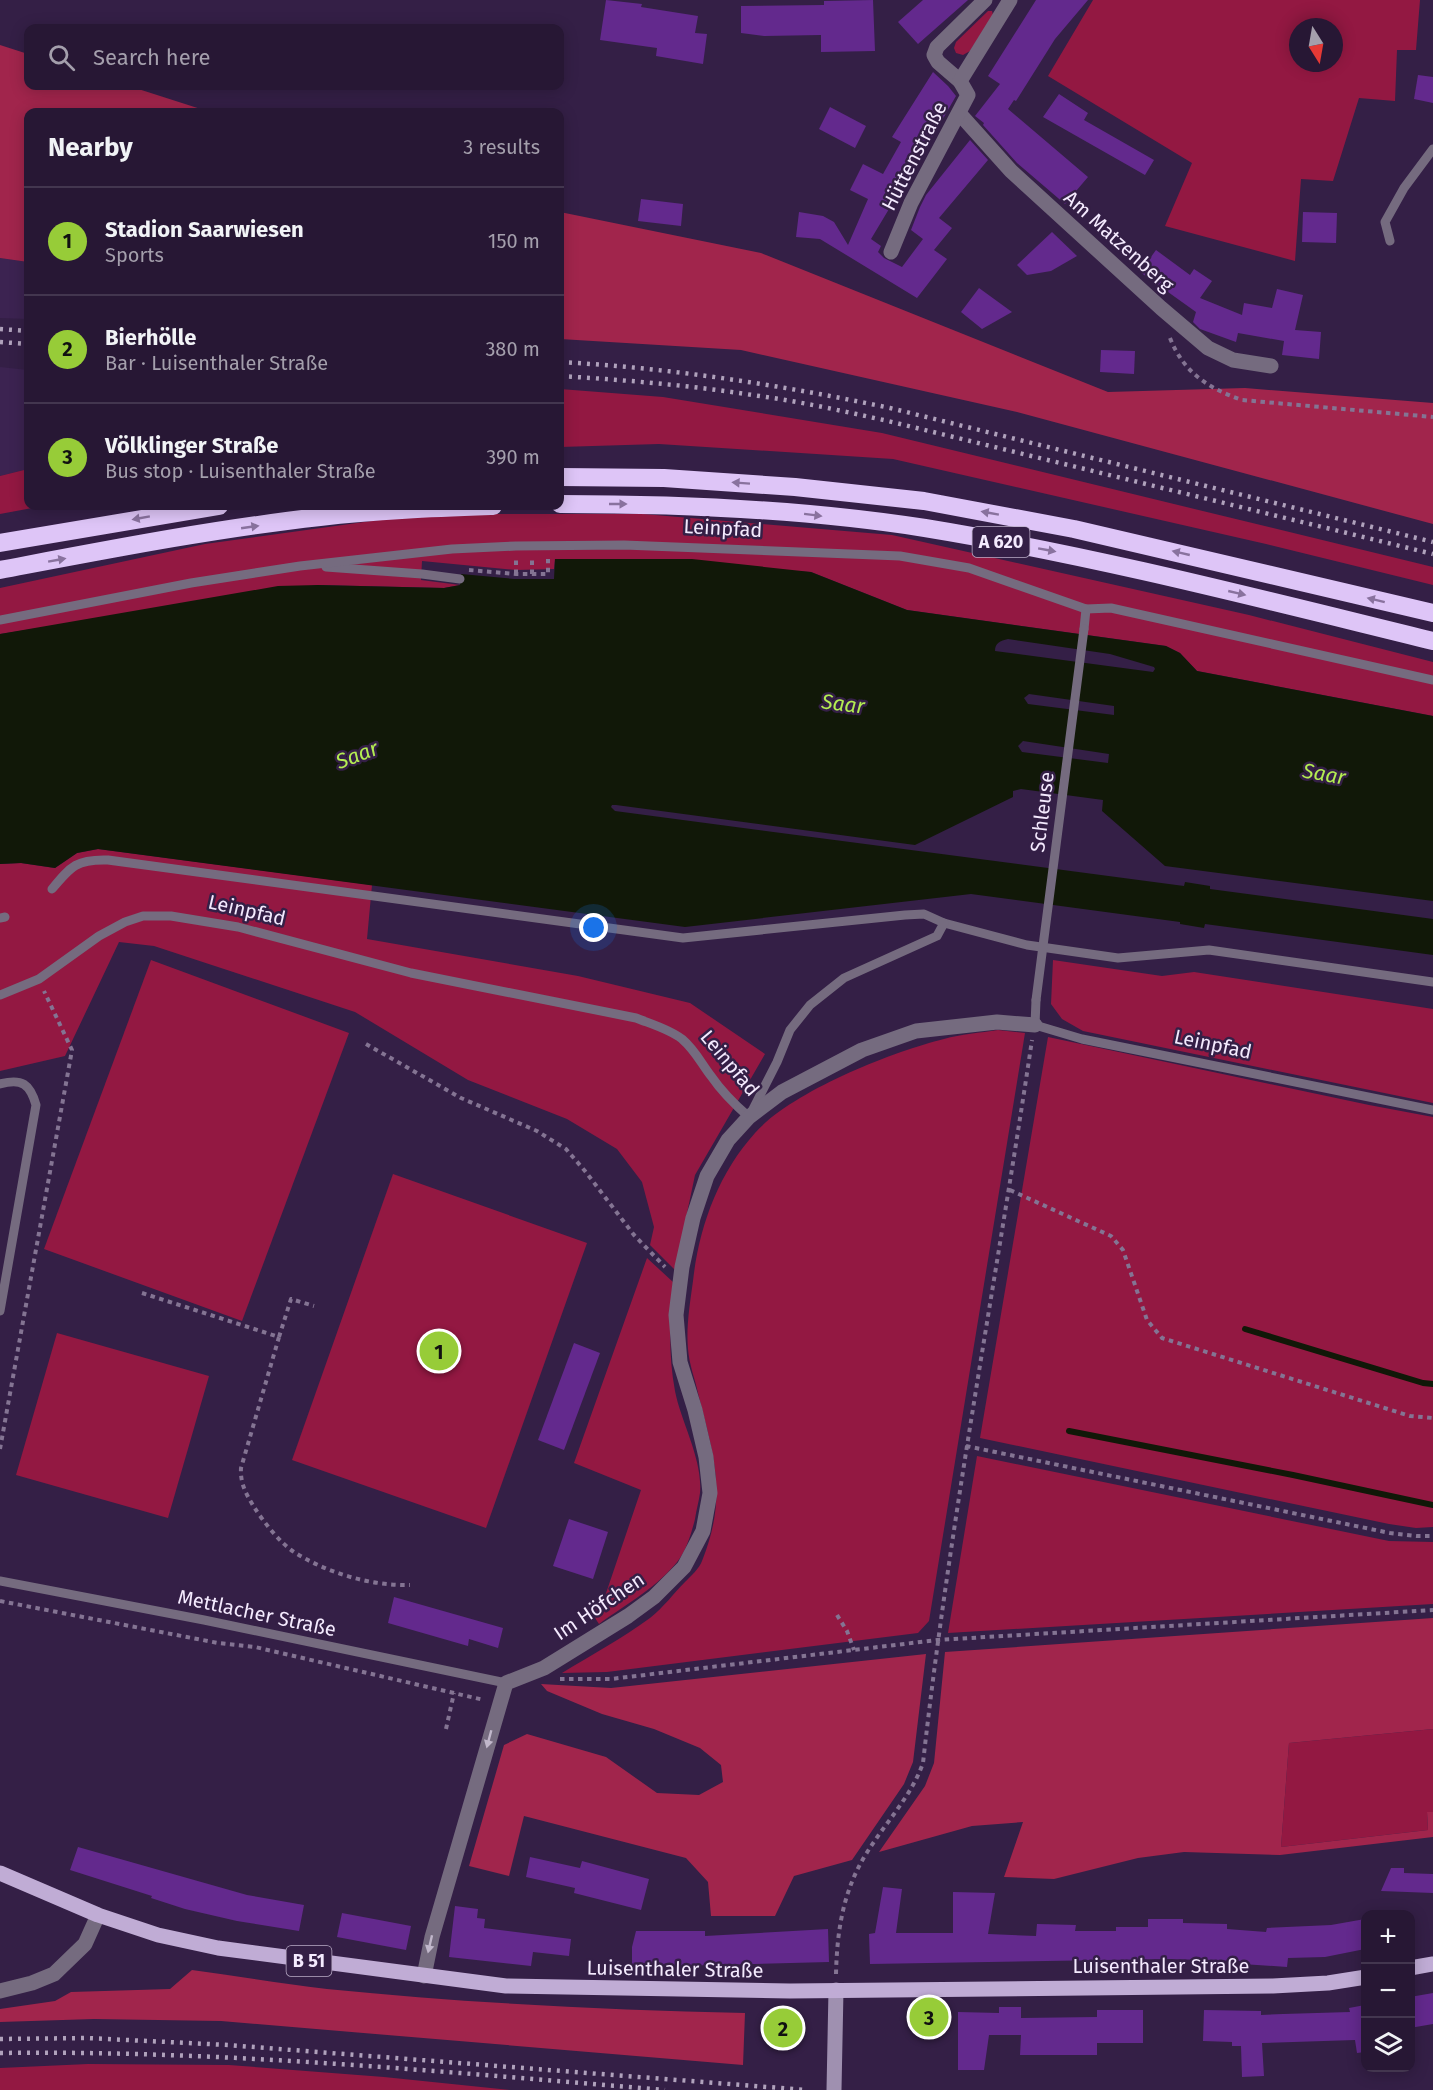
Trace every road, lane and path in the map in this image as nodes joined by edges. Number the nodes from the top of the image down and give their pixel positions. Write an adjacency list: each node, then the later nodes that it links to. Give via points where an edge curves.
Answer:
1 (985, 0): 3 (street, Hüttenstraße, via 934,55)
2 (1010, 0): 3 (street, Hüttenstraße)
3 (960, 81): 4 (street, Hüttenstraße, via 968,95)
4 (959, 113): 7 (street, Hüttenstraße, via 911,203); 8 (street, Am Matzenberg, via 1011,171)
5 (1433, 149): 6 (lane, via 1385,222)
6 (1390, 241)
7 (891, 252)
8 (1161, 308): 9 (street, Am Matzenberg, via 1208,348 1233,360); 10 (path, via 1173,345 1190,370 1217,391 1242,400)
9 (1271, 366)
10 (1433, 417)
11 (564, 477): 25 (highway, A 620, one-way to 11, via 1074,529 924,501 664,478)
12 (564, 504): 27 (highway, A 620, one-way to 27, via 668,504 923,528 1070,554)
13 (195, 510): 15 (highway, one-way to 15)
14 (410, 510): 20 (highway, one-way to 14, via 202,534 321,517)
15 (0, 543)
16 (548, 561): 23 (path, via 548,574)
17 (532, 562): 23 (path)
18 (516, 563): 22 (path)
19 (300, 566): 21 (lane); 24 (lane, Leinpfad, via 516,546 624,545 900,556 969,567); 26 (lane, Leinpfad)
20 (0, 570)
21 (461, 574): 22 (path)
22 (516, 574): 23 (path)
23 (532, 574)
24 (1086, 609): 28 (lane, Leinpfad, via 1112,608); 34 (lane, Schleuse, bridge)
25 (1433, 614)
26 (0, 620)
27 (1433, 641)
28 (1433, 680)
29 (52, 889): 30 (lane, via 68,870 89,860 108,860 683,938 905,915 924,914)
30 (944, 923): 32 (lane, via 1027,945 1118,958 1209,950); 38 (lane, via 937,936 844,978 810,1005 790,1030)
31 (39, 979): 33 (lane, Leinpfad); 38 (lane, Leinpfad, via 99,936 143,916 171,916 237,927 411,974 636,1018 681,1038 729,1100); 47 (path, via 72,1050)
32 (1433, 982)
33 (0, 995)
34 (1035, 1025): 37 (lane, Leinpfad, via 1082,1039); 38 (street, Leinpfad, via 997,1022 916,1032 852,1055 782,1092); 39 (path)
35 (366, 1044): 40 (path, via 461,1098 537,1131 566,1149 634,1235)
36 (0, 1084): 43 (lane, via 24,1083 32,1090 36,1105)
37 (1433, 1110)
38 (749, 1117): 40 (street, Im Höfchen, via 728,1140 707,1176 693,1218)
39 (1010, 1190): 45 (path, via 1111,1236 1123,1250 1147,1320 1162,1338 1410,1416); 46 (path)
40 (680, 1281): 57 (street, Im Höfchen, via 676,1316 680,1362 706,1457 710,1493 703,1531 684,1567 654,1597 544,1668)
41 (142, 1293): 44 (path)
42 (314, 1306): 44 (path, via 291,1299)
43 (0, 1311)
44 (279, 1337): 50 (path, via 241,1468 245,1492 261,1519 293,1551 327,1569 357,1578)
45 (1433, 1418)
46 (966, 1446): 48 (path, via 1390,1533); 54 (path)
47 (0, 1449)
48 (1433, 1536)
49 (0, 1581): 57 (lane, Mettlacher Straße)
50 (410, 1585)
51 (0, 1601): 58 (path, via 255,1647)
52 (1433, 1610): 54 (path)
53 (837, 1615): 55 (path)
54 (937, 1640): 55 (path); 67 (path, via 917,1782 866,1854 847,1889)
55 (854, 1650): 56 (path, via 611,1679)
56 (549, 1679)
57 (506, 1683): 59 (street)
58 (454, 1693): 59 (path); 60 (path)
59 (499, 1704): 65 (street, one-way to 65)
60 (446, 1729)
61 (0, 1873): 62 (main road, Luisenthaler Straße / B 51)
62 (98, 1915): 65 (main road, Luisenthaler Straße / B 51, via 158,1935 218,1948); 68 (street, via 85,1944 54,1974)
63 (1433, 1964): 64 (main road)
64 (1415, 1967)
65 (424, 1976): 67 (main road, Luisenthaler Straße / B 51, via 518,1987)
66 (1361, 1978): 67 (main road, Luisenthaler Straße, via 1273,1986)
67 (836, 1990): 69 (street)
68 (0, 1991)
69 (834, 2090)

